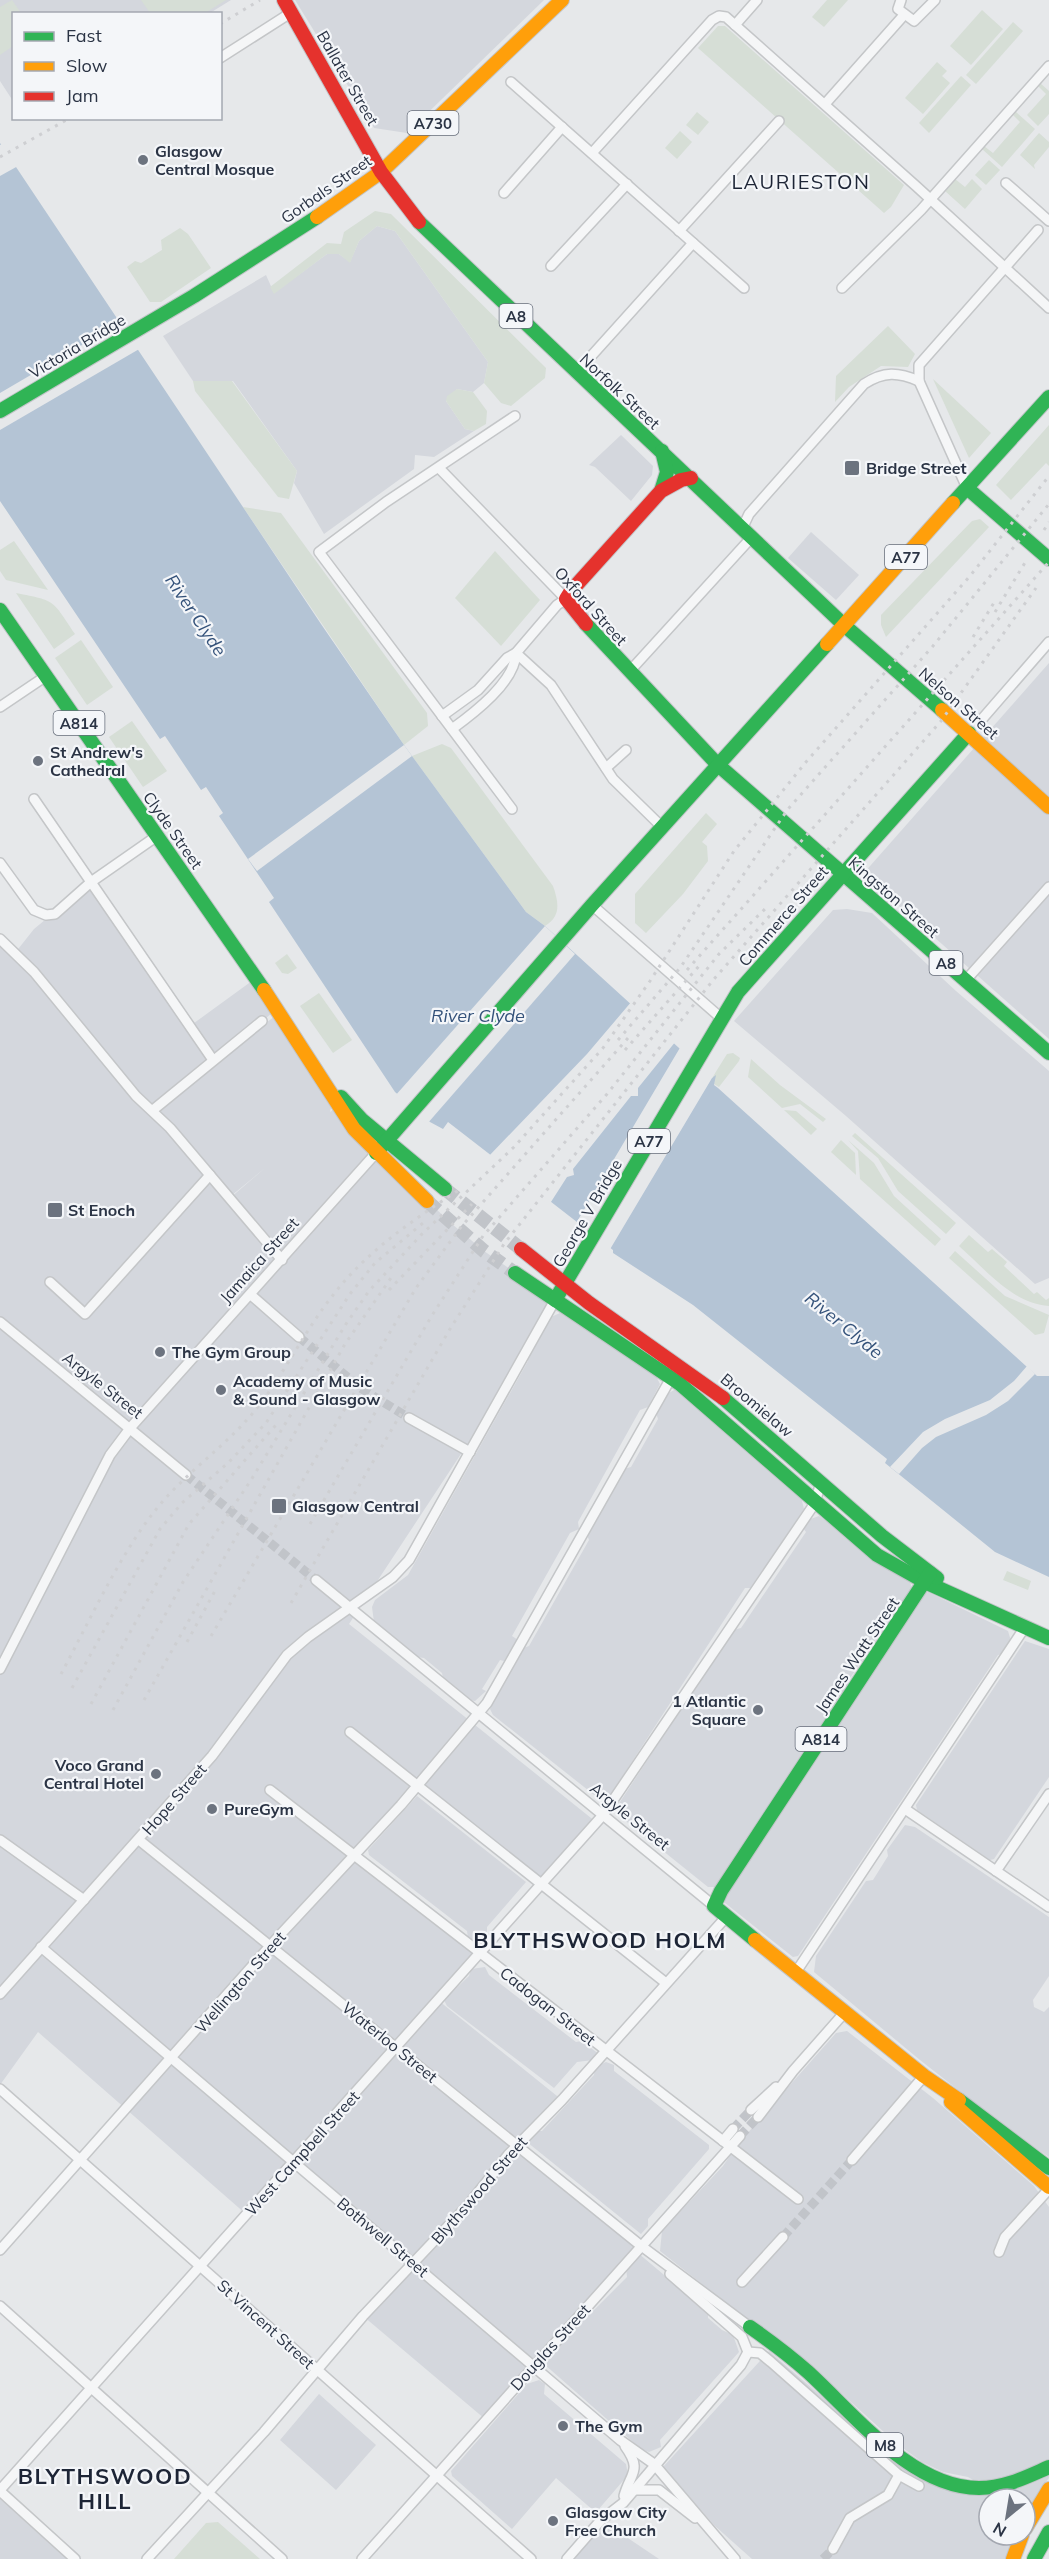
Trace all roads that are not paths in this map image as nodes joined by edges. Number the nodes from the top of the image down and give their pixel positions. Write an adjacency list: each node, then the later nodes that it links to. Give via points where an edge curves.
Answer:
1 (562, 0): 15 (main road, Gorbals Street / A730)
2 (757, 0): 7 (street)
3 (901, 0): 6 (street, via 897,8)
4 (935, 0): 6 (street, via 916,21)
5 (288, 6): 8 (street); 15 (main road, Ballater Street / A8)
6 (904, 15): 11 (street)
7 (735, 25): 11 (street); 14 (street, via 724,17 714,18)
8 (222, 56)
9 (1049, 66): 19 (street)
10 (511, 82): 13 (street)
11 (825, 104): 19 (street)
12 (779, 121): 22 (street)
13 (562, 127): 14 (street); 18 (street)
14 (592, 153): 17 (street)
15 (381, 172): 29 (main road, Gorbals Street, via 251,261); 30 (main road, Norfolk Street / A8, via 418,221)
16 (1005, 183): 20 (street)
17 (627, 184): 22 (street); 24 (street)
18 (504, 193)
19 (931, 199): 25 (street); 27 (street)
20 (1049, 221)
21 (1038, 230): 25 (street)
22 (679, 231): 23 (street)
23 (693, 243): 26 (street); 30 (street)
24 (551, 266)
25 (1005, 267): 28 (street); 31 (street, via 920,365)
26 (744, 288)
27 (842, 288)
28 (1049, 308)
29 (140, 327): 33 (main road, Victoria Bridge)
30 (576, 373): 35 (main road, Norfolk Street / A8)
31 (919, 381): 38 (street); 40 (street, via 900,373 887,373 864,384 748,514)
32 (1049, 397): 38 (main road, A77)
33 (0, 411)
34 (515, 416): 36 (street)
35 (662, 451): 37 (main road, Norfolk Street / A8); 39 (main road, via 667,472)
36 (439, 468): 42 (street, Oxford Street); 50 (street, via 319,552)
37 (691, 478): 39 (main road); 40 (main road, Norfolk Street / A8)
38 (967, 488): 41 (main road); 44 (main road, A77)
39 (661, 491): 42 (main road)
40 (747, 534): 44 (main road, Norfolk Street / A8); 47 (street)
41 (1049, 559)
42 (566, 599): 46 (street); 47 (main road, Oxford Street / A8)
43 (1, 613): 48 (main road, Clyde Street / A814)
44 (845, 626): 53 (main road, Nelson Street / A8); 55 (main road, A77)
45 (1049, 642): 51 (street)
46 (516, 653): 50 (street, via 478,690); 52 (street, via 514,669 477,712); 56 (street, via 551,685)
47 (628, 672): 55 (main road, Oxford Street / A8)
48 (46, 676): 49 (street); 61 (main road, Clyde Street / A814)
49 (0, 707)
50 (442, 716): 52 (street)
51 (983, 718)
52 (452, 729): 59 (street)
53 (969, 733): 58 (main road, Nelson Street / A8); 63 (main road, Commerce Street / A77)
54 (626, 750): 56 (street)
55 (718, 765): 60 (main road, A77); 63 (main road, Kingston Street / A8)
56 (606, 768): 60 (street)
57 (34, 799): 64 (street)
58 (1049, 807)
59 (512, 809)
60 (662, 827): 66 (main road, A77)
61 (157, 836): 64 (street); 73 (main road, Clyde Street / A814)
62 (0, 863): 64 (street, via 33,910 46,915 55,914)
63 (842, 874): 68 (main road, Kingston Street / A8); 70 (main road, Commerce Street / A77, via 738,992)
64 (91, 882): 72 (street)
65 (1049, 887): 68 (street)
66 (588, 910): 70 (street); 75 (main road, Jamaica Street / A77)
67 (0, 939): 74 (street, via 34,972 136,1096)
68 (966, 980): 71 (main road, Kingston Street / A8)
69 (262, 1021): 72 (street)
70 (718, 1024): 84 (main road, George V Bridge / A77)
71 (1049, 1053)
72 (213, 1060): 74 (street)
73 (318, 1070): 75 (main road, Clyde Street / A814, via 362,1120); 76 (main road, Clyde Street, via 354,1130)
74 (153, 1110): 77 (street)
75 (387, 1139): 76 (main road, Jamaica Street); 78 (main road, A814)
76 (376, 1153): 79 (main road); 81 (street, Jamaica Street)
77 (210, 1175): 81 (street); 83 (street, via 85,1314)
78 (445, 1189)
79 (427, 1201)
80 (521, 1249): 84 (main road, Broomielaw)
81 (282, 1260): 85 (street, Jamaica Street)
82 (515, 1273): 86 (main road, Broomielaw)
83 (50, 1282)
84 (565, 1284): 86 (main road, George V Bridge / A77); 94 (main road, Broomielaw, via 701,1380)
85 (251, 1295): 88 (street); 91 (street, Jamaica Street)
86 (555, 1300): 89 (main road, Broomielaw); 92 (street, Hope Street)
87 (0, 1322): 91 (street, Argyle Street)
88 (299, 1337)
89 (671, 1378): 95 (main road, Broomielaw, via 712,1409); 102 (street, Wellington Street)
90 (409, 1418): 92 (street)
91 (131, 1427): 93 (street, Argyle Street); 101 (street, Jamaica Street, via 110,1455)
92 (470, 1452): 98 (street, Hope Street, via 409,1560 393,1577)
93 (186, 1475)
94 (821, 1482): 95 (street, West Campbell Street); 96 (main road, Broomielaw)
95 (815, 1503): 96 (main road, Broomielaw, via 867,1548); 108 (street, West Campbell Street)
96 (928, 1578): 99 (main road, Broomielaw, via 962,1599); 115 (main road, James Watt Street / A814)
97 (316, 1580): 98 (street, Argyle Street)
98 (350, 1608): 102 (street, Argyle Street); 110 (street, Hope Street, via 287,1655 213,1756)
99 (1025, 1628): 100 (main road, Broomielaw); 107 (street)
100 (1049, 1638)
101 (0, 1669)
102 (478, 1714): 104 (street, Wellington Street); 108 (street, Argyle Street)
103 (350, 1732): 104 (street)
104 (418, 1786): 111 (street, Wellington Street); 113 (street)
105 (270, 1790): 111 (street, Cadogan Street)
106 (1049, 1794): 112 (street)
107 (905, 1809): 112 (street); 121 (street)
108 (603, 1815): 113 (street, West Campbell Street); 115 (street, Argyle Street)
109 (0, 1839): 114 (street)
110 (139, 1840): 114 (street, Hope Street); 118 (street, Waterloo Street)
111 (354, 1856): 118 (street, Wellington Street); 120 (street, Cadogan Street)
112 (996, 1871): 116 (street)
113 (542, 1884): 120 (street, West Campbell Street); 122 (street)
114 (84, 1900): 119 (street, Hope Street)
115 (714, 1906): 117 (main road, Argyle Street)
116 (1049, 1907)
117 (727, 1916): 121 (main road, Argyle Street); 122 (street, Blythswood Street)
118 (272, 1946): 125 (street, Waterloo Street); 127 (street, Wellington Street)
119 (41, 1947): 123 (street, Hope Street); 127 (street, Bothwell Street)
120 (481, 1954): 125 (street, West Campbell Street); 126 (street, Cadogan Street)
121 (796, 1972): 124 (main road, Argyle Street)
122 (666, 1983): 126 (street, Blythswood Street)
123 (0, 1994)
124 (845, 2012): 128 (street); 129 (main road, Argyle Street)
125 (396, 2047): 135 (street, Waterloo Street); 138 (street, West Campbell Street)
126 (606, 2051): 134 (street, Cadogan Street); 135 (street, Blythswood Street)
127 (172, 2058): 137 (street, Wellington Street); 138 (street, Bothwell Street)
128 (793, 2071): 131 (street); 132 (street)
129 (924, 2076): 136 (street); 139 (main road, Argyle Street, via 984,2116); 140 (main road, Argyle Street)
130 (0, 2089): 137 (street, St Vincent Street)
131 (751, 2110)
132 (758, 2117)
133 (737, 2133): 134 (street, Douglas Street)
134 (726, 2144): 141 (street, Cadogan Street); 143 (street, Douglas Street)
135 (518, 2145): 143 (street, Waterloo Street); 146 (street, Blythswood Street)
136 (852, 2160)
137 (81, 2161): 144 (street, Wellington Street); 147 (street, St Vincent Street)
138 (294, 2162): 146 (street, Bothwell Street); 147 (street, West Campbell Street)
139 (1049, 2168)
140 (1049, 2188): 145 (street, via 1005,2237)
141 (798, 2199)
142 (783, 2237): 148 (street)
143 (640, 2245): 150 (street, Waterloo Street); 151 (street, Waterloo Street, via 742,2337); 152 (street, Douglas Street)
144 (0, 2250)
145 (999, 2252)
146 (414, 2264): 152 (street, Bothwell Street); 153 (street, Blythswood Street)
147 (200, 2265): 153 (street, St Vincent Street); 154 (street, West Campbell Street)
148 (742, 2282)
149 (0, 2306): 154 (street)
150 (750, 2327): 157 (main road, M8, via 815,2378 883,2444 932,2477 970,2488 997,2487 1022,2481)
151 (748, 2352): 156 (street, via 741,2365); 159 (street, via 760,2353 771,2362)
152 (533, 2365): 155 (street, Bothwell Street); 158 (street, Douglas Street)
153 (316, 2369): 158 (street, St Vincent Street); 164 (street, Blythswood Street, via 264,2432)
154 (92, 2386): 163 (street, West Campbell Street); 164 (street)
155 (620, 2439): 156 (street, Bothwell Street); 165 (street, via 635,2465)
156 (654, 2463): 162 (street); 168 (street, Bothwell Street)
157 (1049, 2467)
158 (436, 2475): 173 (street, Douglas Street); 174 (street, St Vincent Street)
159 (898, 2475): 160 (street); 169 (street, via 888,2495 850,2518)
160 (919, 2486)
161 (1049, 2489): 166 (main road)
162 (633, 2490): 165 (street); 168 (street, Bothwell Street, via 659,2490)
163 (0, 2491): 170 (street)
164 (207, 2491): 171 (street, Blythswood Street); 172 (street)
165 (623, 2503): 175 (street, via 601,2520)
166 (1037, 2509)
167 (1049, 2532): 177 (main road)
168 (715, 2535): 176 (street, Bothwell Street)
169 (833, 2549)
170 (75, 2559)
171 (147, 2559)
172 (282, 2559)
173 (362, 2559)
174 (531, 2559)
175 (567, 2559)
176 (735, 2559)
177 (1034, 2559)

